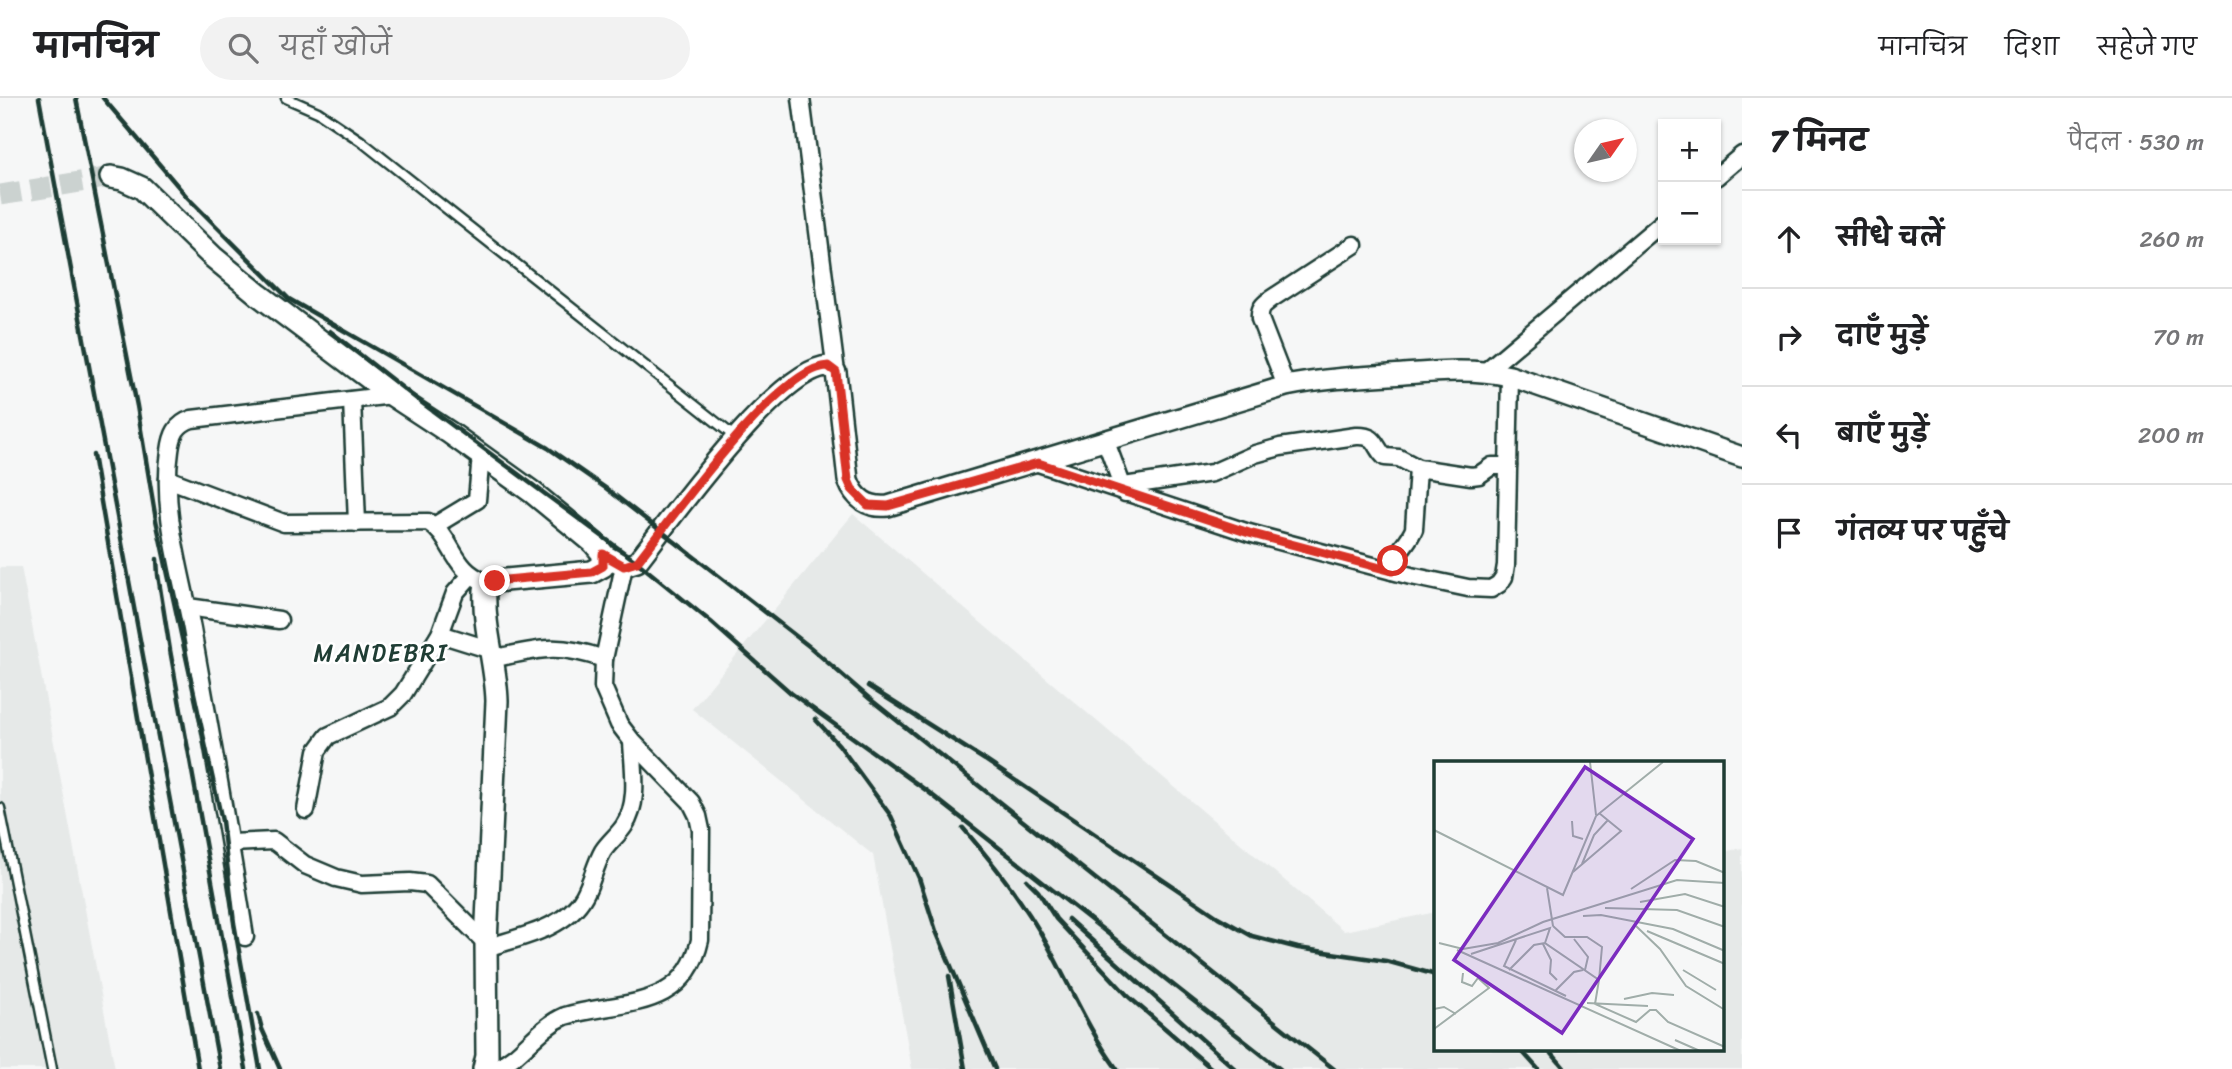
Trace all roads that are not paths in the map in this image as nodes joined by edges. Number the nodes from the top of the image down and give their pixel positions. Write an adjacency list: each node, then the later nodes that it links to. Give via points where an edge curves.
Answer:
1 (286, 98): 14 (lane, via 318,112 361,141)
2 (801, 98): 9 (street)
3 (1742, 155): 4 (street)
4 (1721, 173)
5 (111, 177): 12 (main road, via 142,188 234,275)
6 (1658, 226): 8 (street)
7 (1354, 245): 11 (street, via 1262,305 1260,319)
8 (1486, 371): 10 (street); 11 (street)
9 (836, 372): 14 (street, via 822,366 802,377); 18 (street, via 848,480 868,505 888,506)
10 (1510, 376): 17 (street); 19 (street)
11 (1286, 386): 15 (street)
12 (392, 395): 13 (street); 16 (main road)
13 (352, 400): 21 (street, via 192,418 175,430); 23 (street)
14 (735, 438): 26 (street, via 637,562)
15 (1106, 442): 18 (street); 22 (street)
16 (481, 456): 24 (street, via 477,500); 25 (main road, via 566,519)
17 (1742, 457)
18 (1038, 463): 22 (street)
19 (1507, 466): 20 (street, via 1492,466 1476,476); 27 (street, via 1506,565 1499,584 1491,589 1468,588)
20 (1418, 468): 22 (street, via 1385,457 1372,439 1356,436 1273,449 1212,473); 27 (street, via 1414,529 1395,555)
21 (168, 479): 23 (street, via 284,523); 29 (street, via 170,516)
22 (1125, 490): 27 (street, via 1249,533)
23 (357, 523): 24 (street, via 428,522)
24 (435, 526): 28 (street, via 458,561)
25 (603, 554): 26 (street); 28 (main road, via 603,566 592,572)
26 (624, 566): 33 (street)
27 (1392, 571)
28 (480, 580): 31 (street, via 452,600); 32 (main road, via 485,590)
29 (188, 607): 30 (street); 37 (street)
30 (279, 620)
31 (440, 634): 32 (street); 36 (street, via 390,707 321,743)
32 (490, 654): 33 (street, via 561,647); 39 (main road, via 497,701)
33 (604, 659): 34 (street, via 602,676 610,706)
34 (632, 741): 39 (street, via 631,814 604,850 576,908 553,925); 42 (street, via 691,802 698,816 700,940 696,958 688,972 656,998 565,1016)
35 (0, 808): 40 (lane)
36 (306, 810)
37 (231, 843): 38 (street); 39 (street, via 274,841 305,865 351,882 427,884)
38 (246, 937)
39 (486, 946): 41 (main road)
40 (52, 1069)
41 (484, 1069)
42 (494, 1069)

